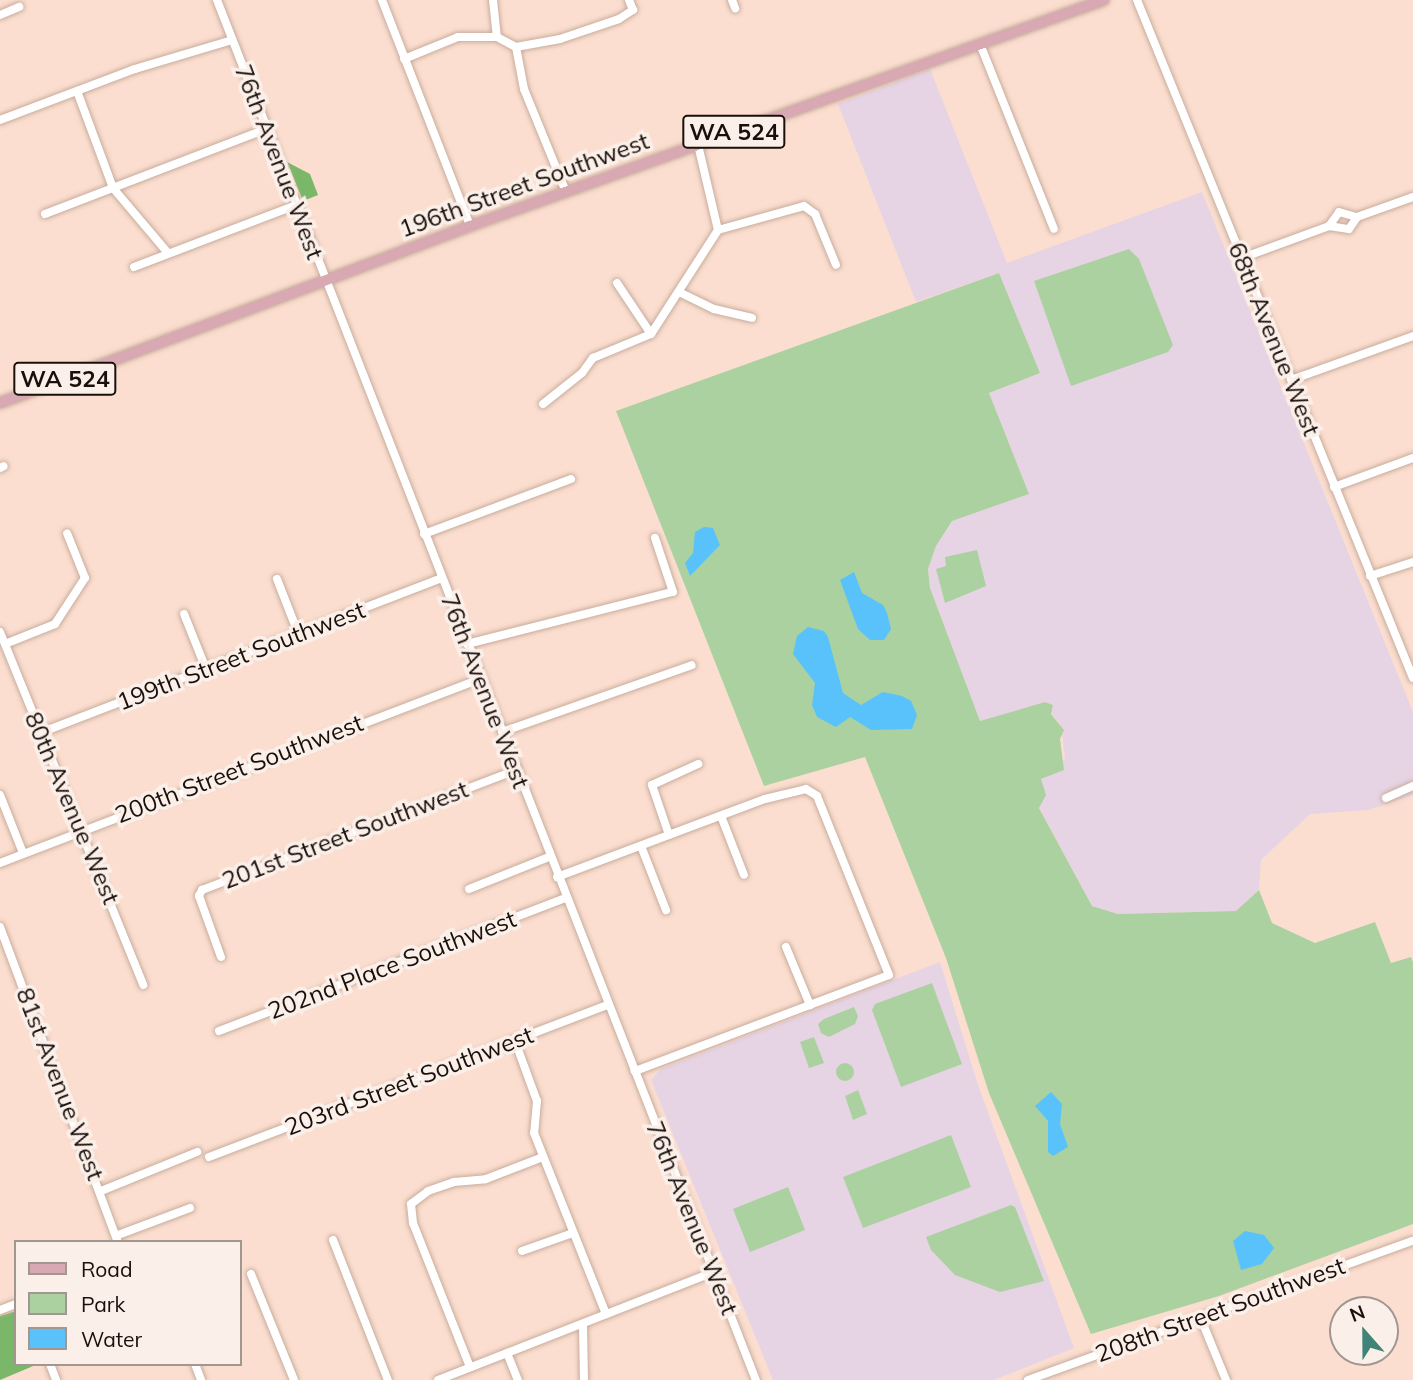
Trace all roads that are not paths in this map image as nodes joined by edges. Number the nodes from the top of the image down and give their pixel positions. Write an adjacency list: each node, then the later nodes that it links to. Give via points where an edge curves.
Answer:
1 (216, 0): 10 (street, 76th Avenue West)
2 (382, 0): 13 (street)
3 (493, 0): 9 (street)
4 (629, 0): 12 (street, via 633,10 560,39)
5 (1104, 0): 11 (main road, 196th Street Southwest / WA 524)
6 (1137, 0): 29 (street, 68th Avenue West)
7 (19, 7): 8 (street)
8 (0, 15)
9 (497, 37): 12 (street); 13 (street, via 458,37)
10 (232, 40): 14 (street); 16 (street, 76th Avenue West)
11 (980, 44): 17 (main road, 196th Street Southwest / WA 524); 26 (street)
12 (516, 47): 19 (street, via 524,89)
13 (404, 59): 24 (street)
14 (77, 91): 15 (street); 18 (street)
15 (0, 120)
16 (266, 129): 18 (street); 21 (street, 76th Avenue West)
17 (698, 145): 19 (main road, 196th Street Southwest / WA 524); 27 (street)
18 (113, 188): 22 (street); 28 (street)
19 (566, 192): 24 (main road, 196th Street Southwest / WA 524)
20 (1413, 197): 23 (street)
21 (296, 205): 28 (street); 32 (street, 76th Avenue West)
22 (45, 214)
23 (1357, 217): 25 (street, via 1349,229); 25 (street, via 1339,212)
24 (470, 226): 32 (main road, 196th Street Southwest / WA 524)
25 (1329, 226): 29 (street)
26 (1054, 229)
27 (718, 230): 30 (street, via 804,206 815,214); 34 (street)
28 (167, 253): 31 (street)
29 (1242, 258): 38 (street, 68th Avenue West)
30 (836, 265)
31 (134, 267)
32 (325, 281): 39 (main road, 196th Street Southwest / WA 524); 45 (street, 76th Avenue West)
33 (617, 283): 36 (street)
34 (679, 292): 35 (street, via 714,309); 36 (street)
35 (752, 318)
36 (651, 334): 40 (street, via 593,358 590,366)
37 (1413, 337): 38 (street)
38 (1292, 380): 43 (street, 68th Avenue West)
39 (0, 403)
40 (543, 404)
41 (1413, 458): 43 (street)
42 (571, 479): 45 (street)
43 (1334, 487): 48 (street, 68th Avenue West)
44 (66, 533): 54 (street, via 85,578 55,624)
45 (424, 534): 49 (street, 76th Avenue West)
46 (655, 538): 55 (street, via 673,592)
47 (1413, 562): 48 (street)
48 (1370, 576): 58 (street, 68th Avenue West)
49 (441, 578): 53 (street, 199th Street Southwest); 55 (street, 76th Avenue West)
50 (277, 579): 53 (street)
51 (184, 614): 57 (street)
52 (0, 632): 54 (street, 80th Avenue West)
53 (298, 634): 57 (street, 199th Street Southwest)
54 (5, 644): 61 (street, 80th Avenue West)
55 (467, 644): 59 (street, 76th Avenue West)
56 (692, 665): 60 (street)
57 (206, 670): 61 (street, 199th Street Southwest)
58 (1413, 678)
59 (480, 679): 60 (street, 76th Avenue West); 68 (street, 200th Street Southwest)
60 (502, 732): 63 (street, 76th Avenue West)
61 (40, 733): 68 (street, 80th Avenue West)
62 (698, 764): 69 (street, via 652,785)
63 (516, 770): 72 (street, 76th Avenue West); 81 (street, 201st Street Southwest, via 202,890 199,896)
64 (1413, 786): 66 (street)
65 (0, 794): 71 (street)
66 (1386, 799)
67 (721, 816): 69 (street); 74 (street); 84 (street, via 796,789 813,792 889,975)
68 (81, 829): 71 (street, 200th Street Southwest); 82 (street, 80th Avenue West)
69 (669, 835): 70 (street)
70 (641, 846): 75 (street); 78 (street)
71 (23, 853): 73 (street, 200th Street Southwest)
72 (549, 857): 75 (street, 76th Avenue West); 76 (street)
73 (0, 863)
74 (744, 875)
75 (557, 877): 77 (street, 76th Avenue West)
76 (469, 889)
77 (565, 898): 83 (street, 76th Avenue West); 85 (street, 202nd Place Southwest)
78 (666, 910)
79 (0, 927): 91 (street, 81st Avenue West)
80 (786, 947): 84 (street)
81 (220, 957)
82 (143, 985)
83 (608, 1005): 86 (street, 203rd Street Southwest); 87 (street, 76th Avenue West)
84 (810, 1006): 87 (street)
85 (219, 1031)
86 (514, 1041): 89 (street, 203rd Street Southwest); 90 (street, via 537,1101 534,1132)
87 (635, 1071): 98 (street, 76th Avenue West)
88 (197, 1152): 91 (street)
89 (209, 1157)
90 (543, 1157): 93 (street); 104 (street, via 486,1179 428,1191 411,1204 413,1223)
91 (101, 1191): 94 (street, 81st Avenue West)
92 (191, 1208): 94 (street)
93 (573, 1233): 97 (street); 100 (street)
94 (118, 1238)
95 (333, 1240): 106 (street)
96 (1412, 1244): 101 (street, 208th Street Southwest)
97 (522, 1251)
98 (713, 1272): 100 (street); 110 (street, 76th Avenue West)
99 (251, 1274): 105 (street)
100 (606, 1314): 102 (street)
101 (1201, 1319): 111 (street, 208th Street Southwest); 112 (street)
102 (583, 1324): 103 (street); 109 (street)
103 (507, 1353): 104 (street); 108 (street)
104 (470, 1367): 107 (street)
105 (293, 1380)
106 (387, 1380)
107 (438, 1380)
108 (518, 1380)
109 (584, 1380)
110 (756, 1380)
111 (1028, 1380)
112 (1226, 1380)

